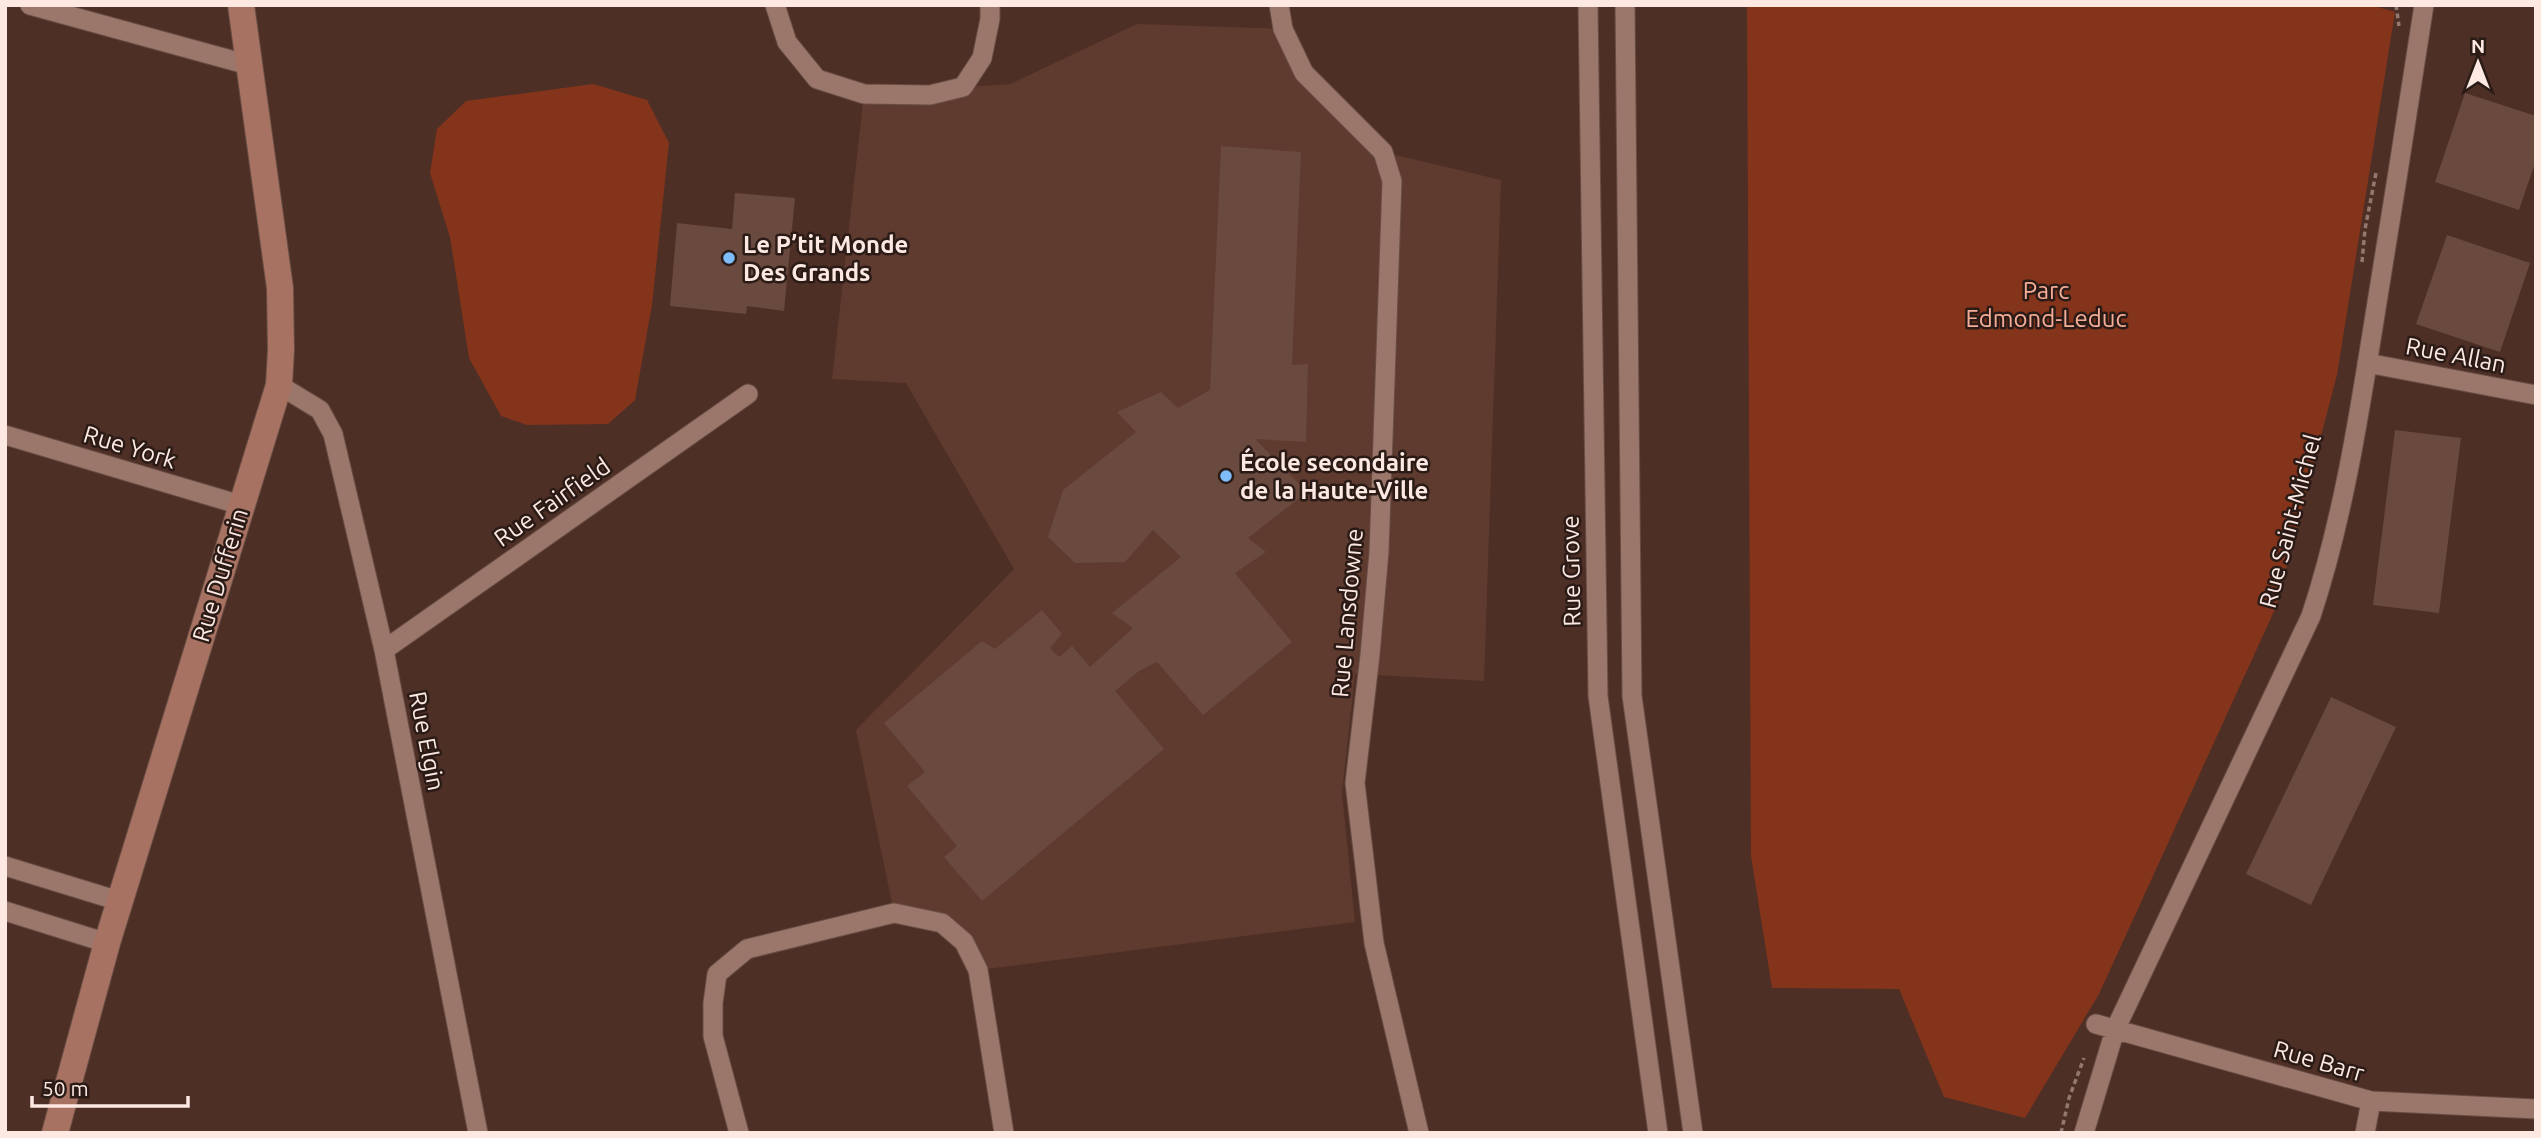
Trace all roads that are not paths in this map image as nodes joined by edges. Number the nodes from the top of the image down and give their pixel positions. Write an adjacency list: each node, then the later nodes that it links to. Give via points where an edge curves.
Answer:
1 (30, 5): 9 (street)
2 (241, 5): 9 (main road, Rue Dufferin)
3 (775, 5): 4 (street, via 787,42 817,79 864,94 930,95 963,87 982,58)
4 (990, 5)
5 (1279, 5): 28 (street, Rue Lansdowne, via 1283,29 1304,74 1383,152 1392,181 1379,552 1355,783 1374,943)
6 (1588, 5): 29 (street, Rue Grove, via 1598,696)
7 (1625, 5): 30 (street, via 1632,696)
8 (2424, 5): 10 (street, Rue Saint-Michel)
9 (249, 65): 11 (main road, Rue Dufferin, via 280,288)
10 (2367, 363): 13 (street, Rue Allan); 21 (street, Rue Saint-Michel, via 2337,526 2311,616)
11 (279, 385): 15 (main road, Rue Dufferin); 16 (street, Rue Elgin, via 320,410 334,434)
12 (748, 394): 16 (street, Rue Fairfield)
13 (2536, 395)
14 (5, 435): 15 (street, Rue York)
15 (241, 505): 18 (main road, Rue Dufferin)
16 (384, 650): 25 (street, Rue Elgin)
17 (5, 866): 18 (street)
18 (119, 901): 20 (main road, Rue Dufferin)
19 (5, 911): 20 (street)
20 (107, 943): 24 (main road, Rue Dufferin)
21 (2105, 1027): 22 (street, Rue Barr); 31 (street, Rue Saint-Michel)
22 (2371, 1101): 23 (street, Rue Barr); 32 (street)
23 (2536, 1109)
24 (55, 1133)
25 (478, 1133)
26 (739, 1133): 27 (street, via 713,1036 718,974 747,949 894,914 942,923 964,942 978,970)
27 (1004, 1133)
28 (1419, 1133)
29 (1658, 1133)
30 (1693, 1133)
31 (2084, 1133)
32 (2365, 1133)

